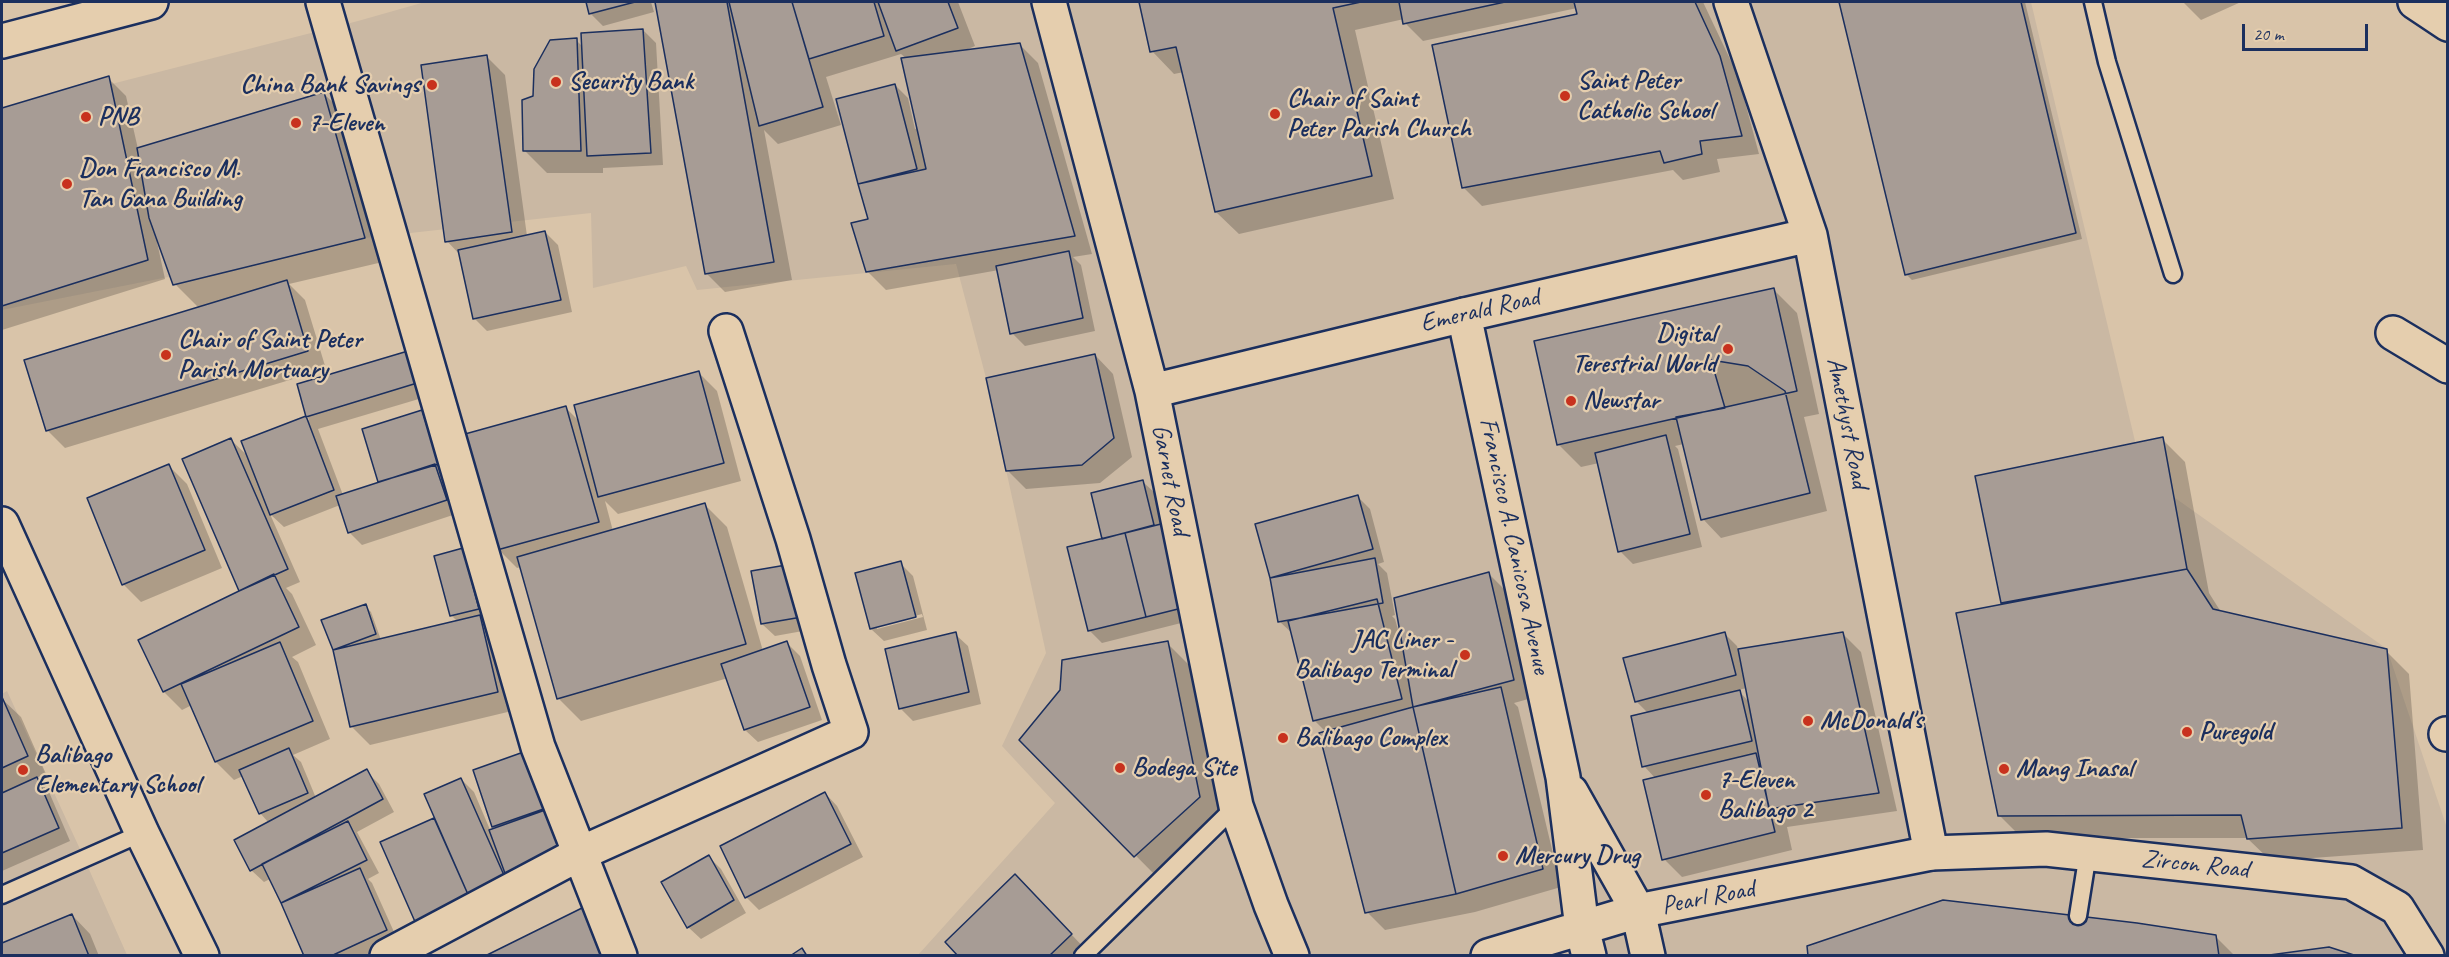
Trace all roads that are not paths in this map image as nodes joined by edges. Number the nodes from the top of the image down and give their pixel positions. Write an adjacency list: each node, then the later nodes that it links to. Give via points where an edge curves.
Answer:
1 (152, 2): 8 (main road)
2 (323, 2): 21 (main road, via 538,747)
3 (1049, 2): 15 (main road, Garnet Road)
4 (1731, 2): 9 (main road, Amethyst Road)
5 (2093, 2): 10 (lane, via 2107,62)
6 (2415, 2): 7 (main road)
7 (2448, 24)
8 (2, 41)
9 (1810, 235): 11 (main road, Emerald Road); 20 (main road, Amethyst Road)
10 (2174, 274)
11 (1464, 315): 15 (main road, Emerald Road); 17 (main road, Francisco A. Canicosa Avenue)
12 (726, 332): 21 (main road, via 851,732)
13 (2393, 333): 14 (main road)
14 (2448, 366)
15 (1152, 391): 18 (main road, Garnet Road)
16 (2, 524): 19 (main road)
17 (1563, 777): 24 (main road, Francisco A. Canicosa Avenue); 26 (main road, Francisco A. Canicosa Avenue)
18 (1236, 806): 30 (lane); 31 (main road, Garnet Road)
19 (142, 832): 23 (lane); 27 (main road)
20 (1931, 853): 22 (main road, Zircon Road, via 2046,849); 24 (main road, Pearl Road)
21 (579, 854): 28 (main road); 29 (main road)
22 (2088, 854): 25 (lane); 34 (main road, Zircon Road, via 2350,882 2397,908)
23 (2, 895)
24 (1638, 911): 26 (main road, Pearl Road); 33 (main road, Francisco A. Canicosa Avenue)
25 (2078, 916)
26 (1586, 942): 32 (main road, Pearl Road)
27 (202, 956)
28 (387, 956)
29 (620, 956)
30 (1083, 956)
31 (1292, 956)
32 (1488, 956)
33 (1648, 956)
34 (2427, 956)

